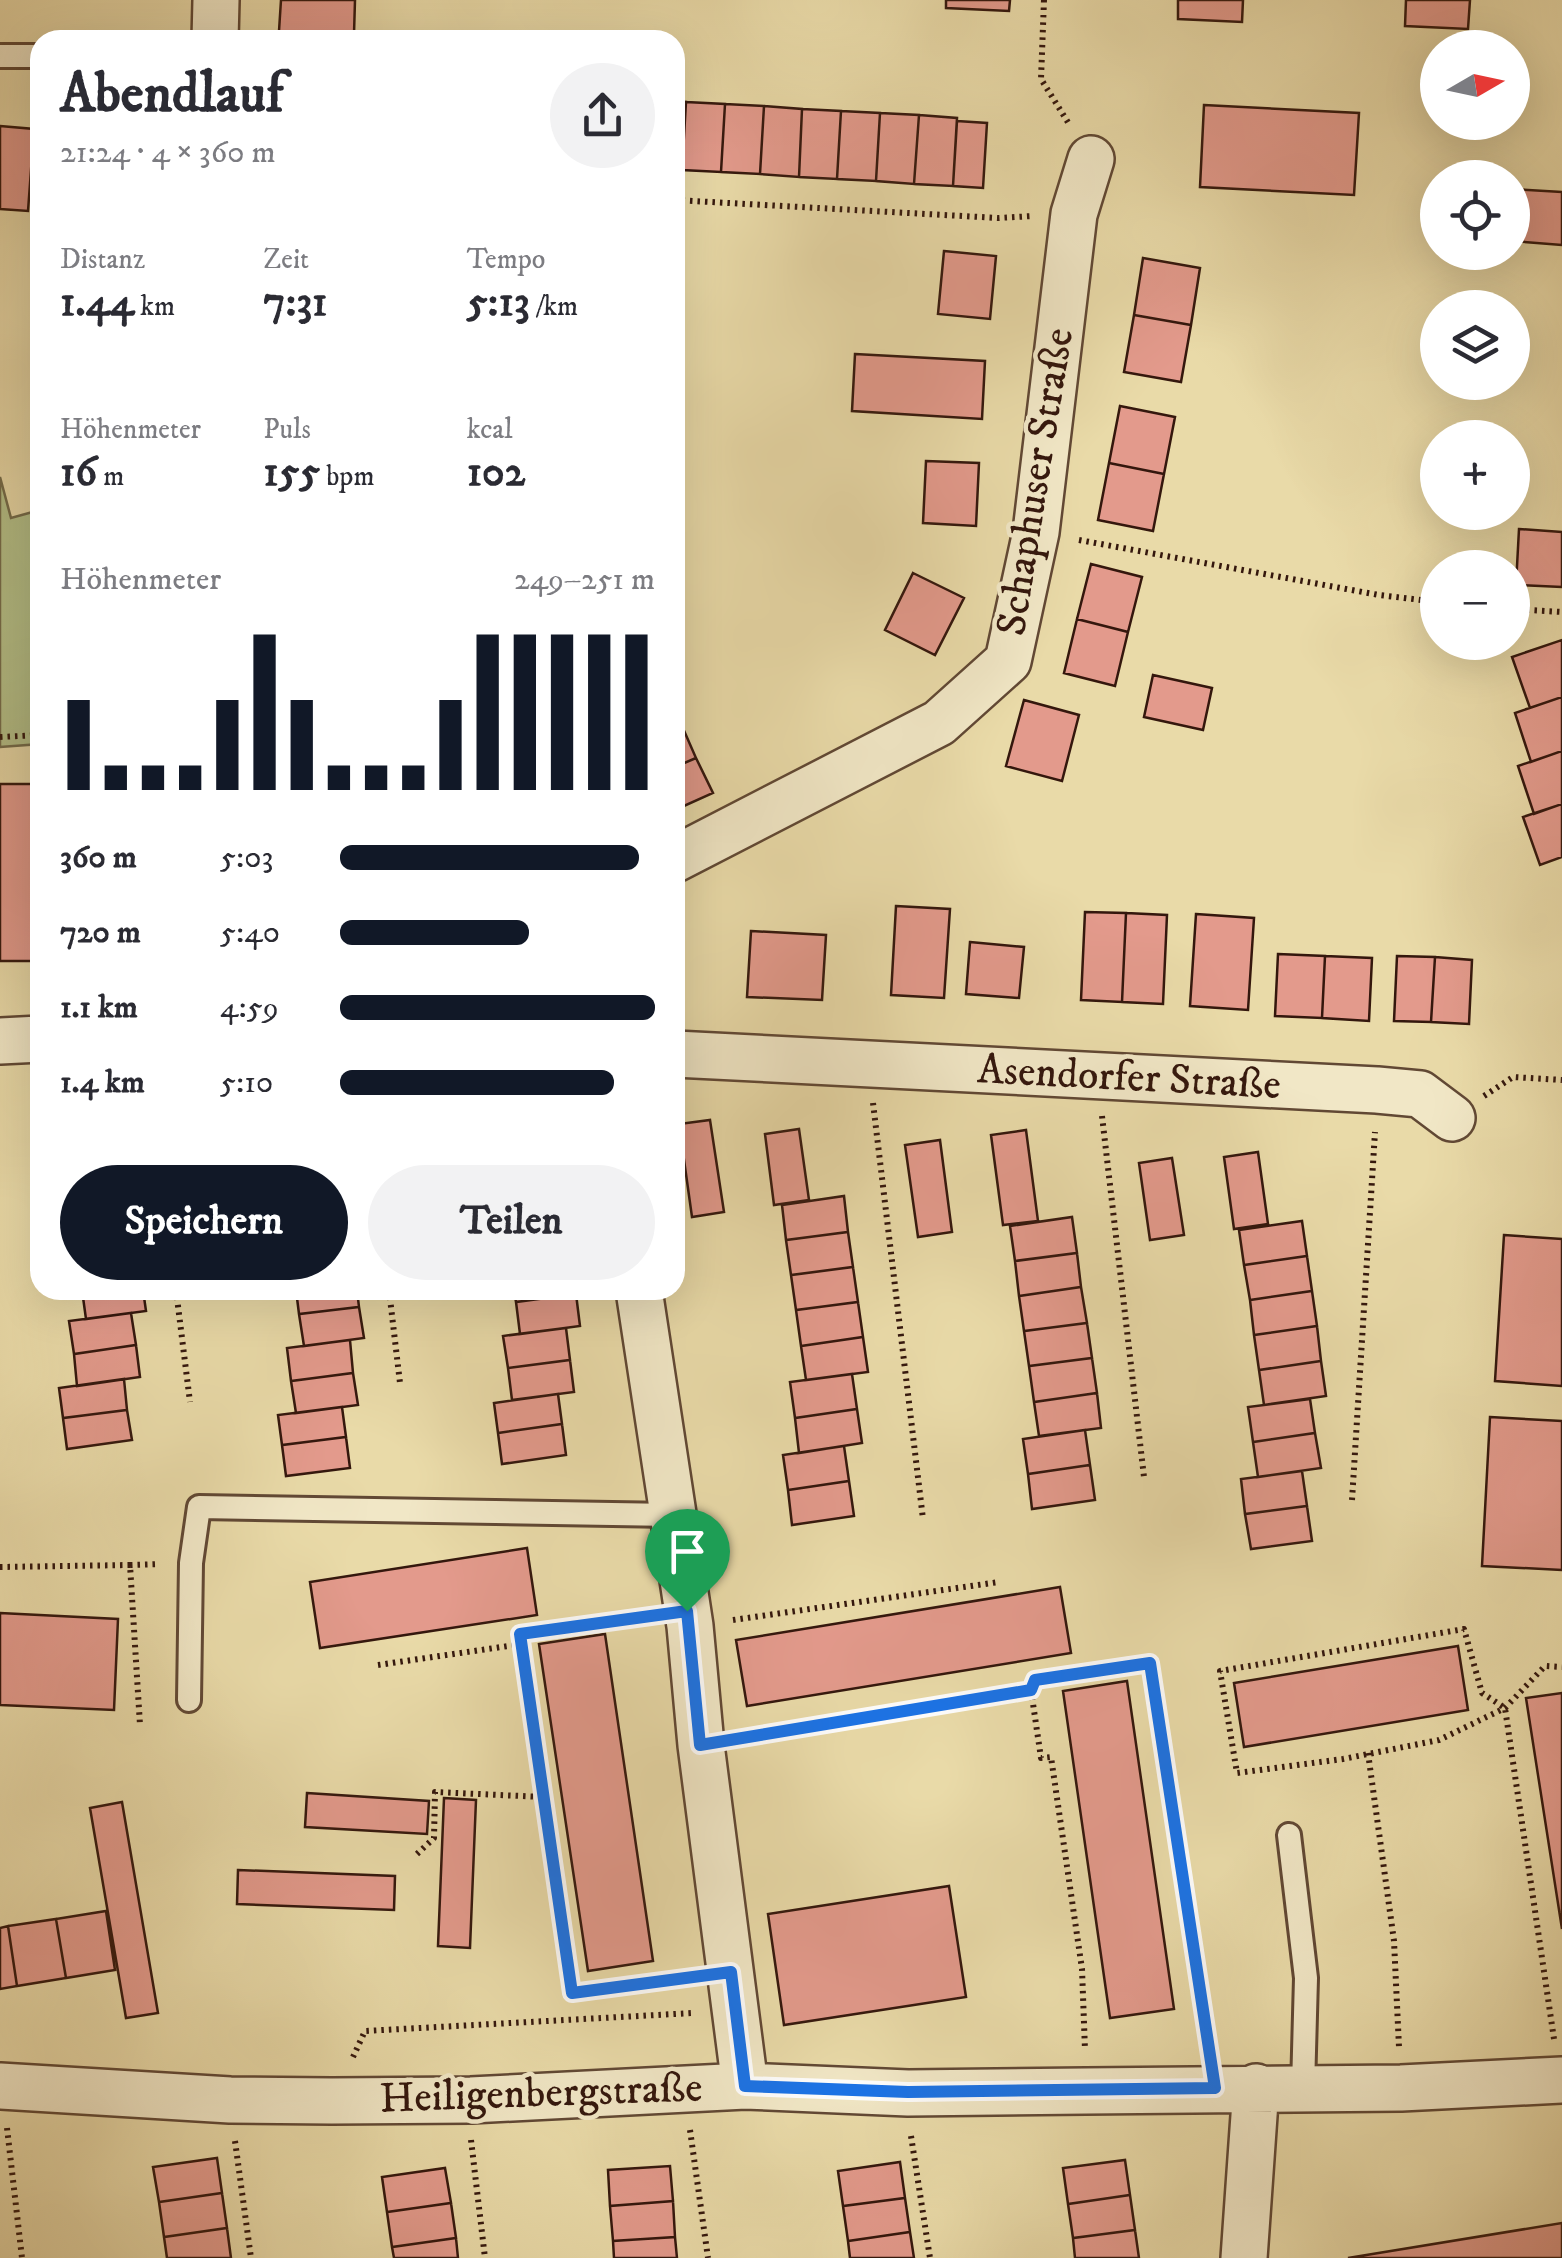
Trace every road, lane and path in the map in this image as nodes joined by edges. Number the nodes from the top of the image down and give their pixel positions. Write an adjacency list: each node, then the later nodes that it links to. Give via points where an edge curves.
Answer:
1 (216, 0): 3 (street)
2 (1044, 0): 6 (path, via 1041,79)
3 (215, 30)
4 (0, 56): 5 (lane)
5 (30, 56)
6 (1090, 159): 8 (street, Schaphuser Straße)
7 (685, 201): 8 (path, via 998,218)
8 (1074, 214): 9 (street, Schaphuser Straße)
9 (1036, 532): 10 (path); 15 (street, Schaphuser Straße, via 1008,661 939,722)
10 (1420, 600)
11 (1530, 610): 12 (path)
12 (1562, 612)
13 (30, 736): 14 (path)
14 (0, 737)
15 (685, 854)
16 (30, 1040): 17 (street)
17 (0, 1041)
18 (685, 1055): 19 (street, Asendorfer Straße)
19 (873, 1067): 20 (street, Asendorfer Straße); 32 (path, via 874,1125)
20 (1102, 1077): 22 (street, Asendorfer Straße); 29 (path, via 1102,1136)
21 (1562, 1080): 23 (path, via 1513,1077)
22 (1377, 1090): 23 (street, Asendorfer Straße, via 1420,1094); 30 (path)
23 (1452, 1118)
24 (177, 1300): 28 (path)
25 (390, 1300): 27 (path)
26 (640, 1300): 31 (street)
27 (400, 1383)
28 (190, 1402)
29 (1144, 1477)
30 (1352, 1500)
31 (672, 1515): 35 (street); 40 (lane, via 199,1507)
32 (923, 1519)
33 (0, 1567): 42 (path, via 130,1564)
34 (998, 1582): 35 (path)
35 (688, 1619): 36 (path, via 520,1634); 43 (street)
36 (522, 1644): 37 (path); 45 (path)
37 (378, 1666)
38 (1562, 1667): 41 (path, via 1545,1666)
39 (1031, 1690): 43 (path); 52 (path, via 1035,1680 1150,1663); 55 (path, via 1041,1758 1051,1757 1082,1969)
40 (189, 1700)
41 (1505, 1708): 44 (path, via 1439,1740); 44 (path, via 1482,1693 1464,1629 1220,1671 1236,1774); 49 (path)
42 (140, 1726)
43 (700, 1745): 48 (street)
44 (1368, 1754): 54 (path, via 1394,1940)
45 (543, 1797): 47 (path, via 436,1792 434,1838); 48 (path, via 572,1993)
46 (1289, 1834): 53 (lane, via 1306,1978)
47 (417, 1854)
48 (732, 1991): 51 (street); 59 (path, via 365,2031)
49 (1561, 2080): 54 (street, Heiligenbergstraße)
50 (3, 2086): 57 (street, Heiligenbergstraße); 61 (path)
51 (745, 2086): 56 (street, Heiligenbergstraße); 58 (street, Heiligenbergstraße)
52 (1236, 2088): 53 (street, Heiligenbergstraße); 55 (street, Heiligenbergstraße); 66 (street)
53 (1304, 2088): 54 (street, Heiligenbergstraße)
54 (1401, 2088)
55 (1086, 2091): 56 (street, Heiligenbergstraße)
56 (908, 2092): 65 (path)
57 (230, 2100): 59 (street, Heiligenbergstraße); 62 (path)
58 (472, 2100): 59 (street, Heiligenbergstraße); 63 (path, via 470,2154)
59 (332, 2102)
60 (692, 2142): 64 (path)
61 (22, 2258)
62 (252, 2258)
63 (485, 2258)
64 (708, 2258)
65 (930, 2258)
66 (1244, 2258)

